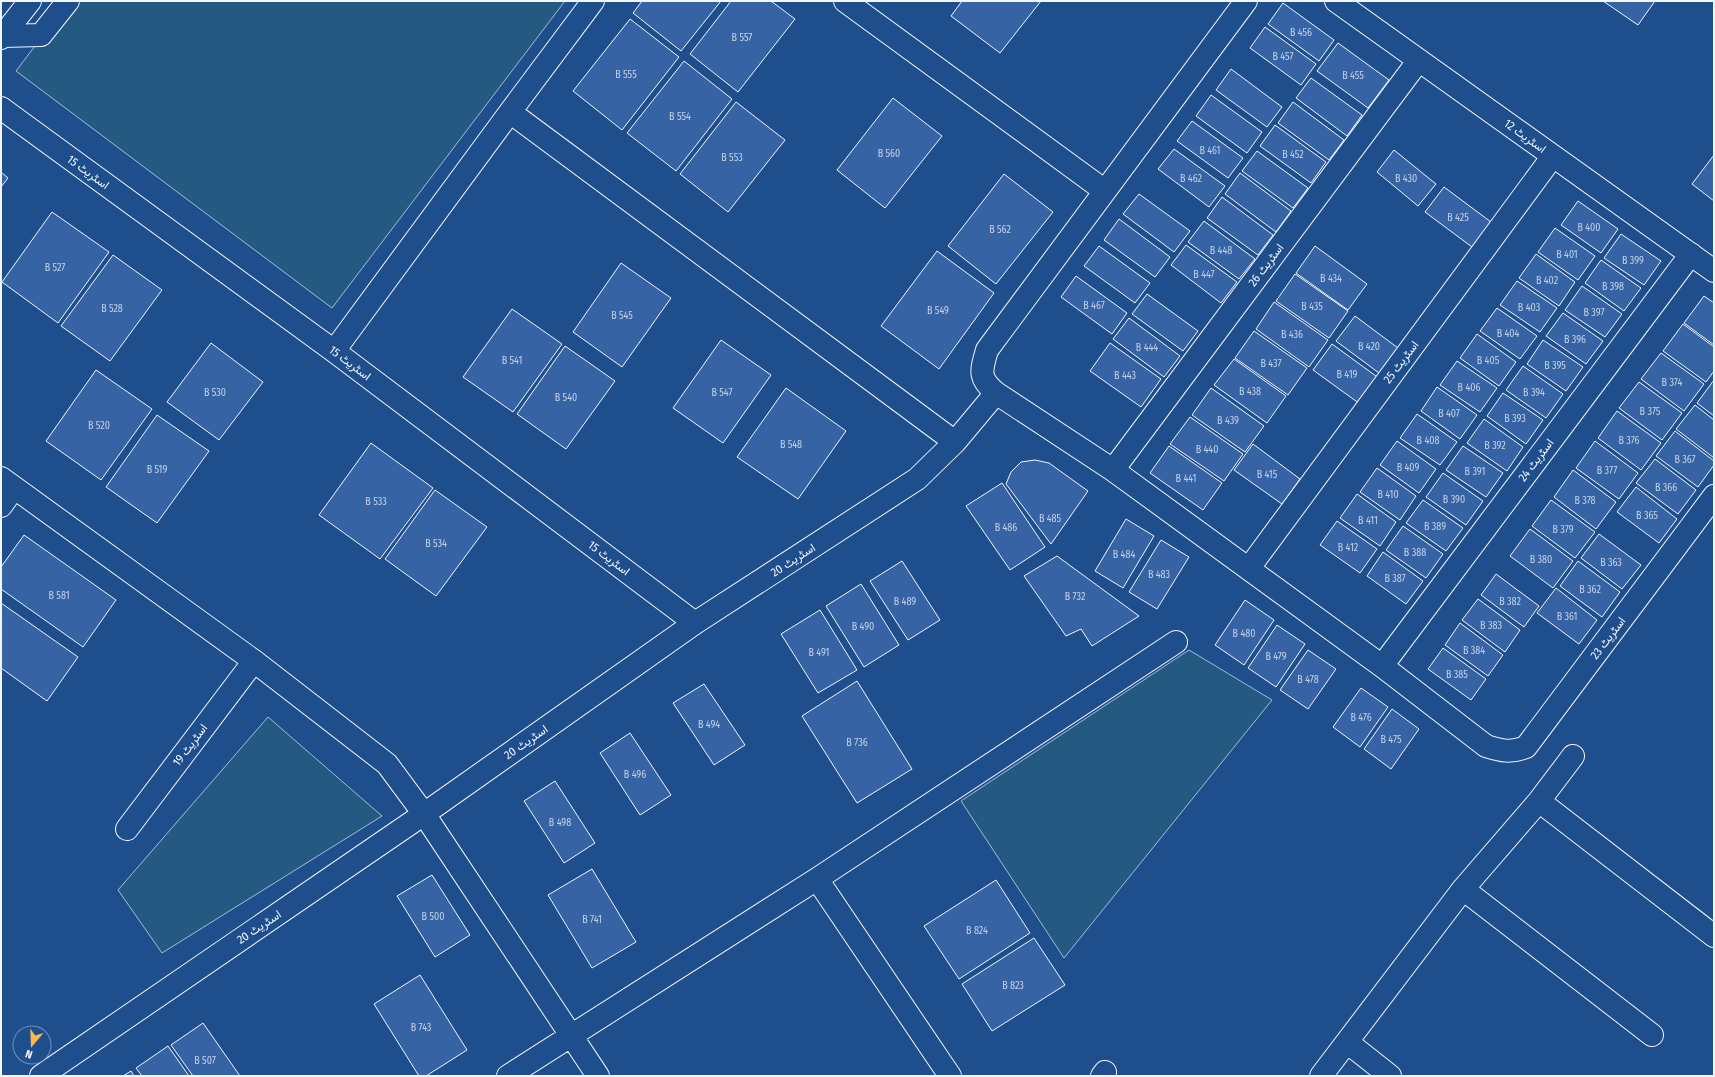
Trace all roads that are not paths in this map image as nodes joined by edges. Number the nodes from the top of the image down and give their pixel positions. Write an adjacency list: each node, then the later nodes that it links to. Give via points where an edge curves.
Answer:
1 (30, 1): 7 (street)
2 (68, 1): 7 (street, via 41,35)
3 (593, 1): 10 (street)
4 (845, 1): 12 (street)
5 (1246, 1): 12 (street)
6 (1336, 1): 8 (street, اسٹریٹ 12)
7 (2, 36)
8 (1419, 60): 11 (street, اسٹریٹ 12); 18 (street, اسٹریٹ 26)
9 (1, 108): 15 (street, اسٹریٹ 15)
10 (510, 112): 15 (street); 17 (street)
11 (1554, 156): 13 (street, اسٹریٹ 12); 22 (street, اسٹریٹ 25)
12 (1105, 191): 16 (street, via 987,350 983,376 986,385)
13 (1691, 254): 14 (street, اسٹریٹ 12); 26 (street, اسٹریٹ 24)
14 (1714, 271)
15 (334, 351): 23 (street, اسٹریٹ 15)
16 (996, 393): 17 (street, اسٹریٹ 20); 18 (street)
17 (955, 442): 23 (street, اسٹریٹ 20, via 917,479)
18 (1113, 470): 22 (street)
19 (8, 483): 21 (street); 25 (street)
20 (1714, 496): 26 (street, اسٹریٹ 23, via 1526,747 1514,752 1486,746)
21 (1, 506)
22 (1248, 568): 26 (street)
23 (695, 623): 29 (street, اسٹریٹ 20)
24 (1176, 642): 31 (street)
25 (254, 661): 29 (street, via 387,764); 30 (street, اسٹریٹ 19)
26 (1382, 666)
27 (1573, 756): 28 (street)
28 (1539, 801): 32 (street); 33 (street)
29 (424, 814): 34 (street); 37 (street, اسٹریٹ 20)
30 (127, 829)
31 (817, 879): 34 (street); 40 (street)
32 (1463, 889): 35 (street); 36 (street)
33 (1714, 936)
34 (571, 1035): 38 (street); 39 (street)
35 (1652, 1036)
36 (1347, 1042): 41 (street); 42 (street)
37 (41, 1076)
38 (508, 1076)
39 (598, 1076)
40 (950, 1076)
41 (1321, 1076)
42 (1390, 1076)

